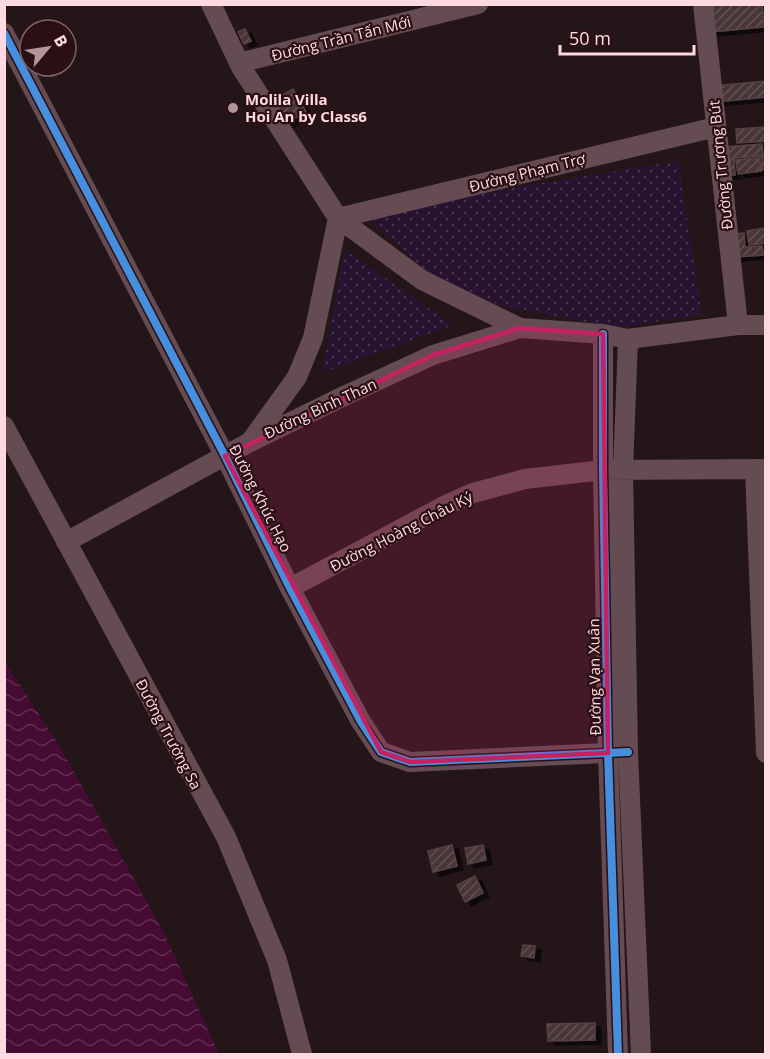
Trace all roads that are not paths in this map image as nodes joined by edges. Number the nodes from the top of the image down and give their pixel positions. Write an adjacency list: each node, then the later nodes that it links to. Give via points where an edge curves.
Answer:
1 (211, 4): 5 (street)
2 (478, 4): 5 (street, Đường Trần Tấn Mới)
3 (703, 4): 6 (street, Đường Trương Bút)
4 (4, 33): 15 (street, Đường Khúc Hạo)
5 (239, 63): 7 (street)
6 (716, 127): 7 (street, Đường Phạm Trợ); 8 (street, Đường Trương Bút)
7 (338, 218): 10 (street, via 422,279); 14 (street, via 313,338 297,377)
8 (738, 325): 9 (street); 12 (street)
9 (765, 325)
10 (520, 328): 11 (street); 14 (street, Đường Bình Than, via 433,355)
11 (603, 334): 12 (street); 17 (street, Đường Vạn Xuân)
12 (628, 339): 18 (street)
13 (4, 426): 19 (street, Đường Trường Sa)
14 (250, 442): 15 (street, Đường Bình Than)
15 (225, 456): 19 (street, Đường Bình Than); 20 (street, Đường Khúc Hạo)
16 (760, 469): 18 (street, Đường Hoàng Châu Ký); 23 (street)
17 (603, 470): 18 (street, Đường Hoàng Châu Ký); 20 (street, Đường Hoàng Châu Ký, via 525,479 473,493); 22 (street, Đường Vạn Xuân)
18 (623, 470): 21 (street)
19 (66, 542): 24 (street, Đường Trường Sa, via 226,837 277,960)
20 (290, 588): 22 (street, Đường Khúc Hạo, via 381,752 410,762)
21 (628, 752): 22 (street, Đường Khúc Hạo); 26 (street)
22 (608, 753): 25 (street, Đường Vạn Xuân)
23 (765, 753)
24 (302, 1054)
25 (618, 1054)
26 (640, 1054)

